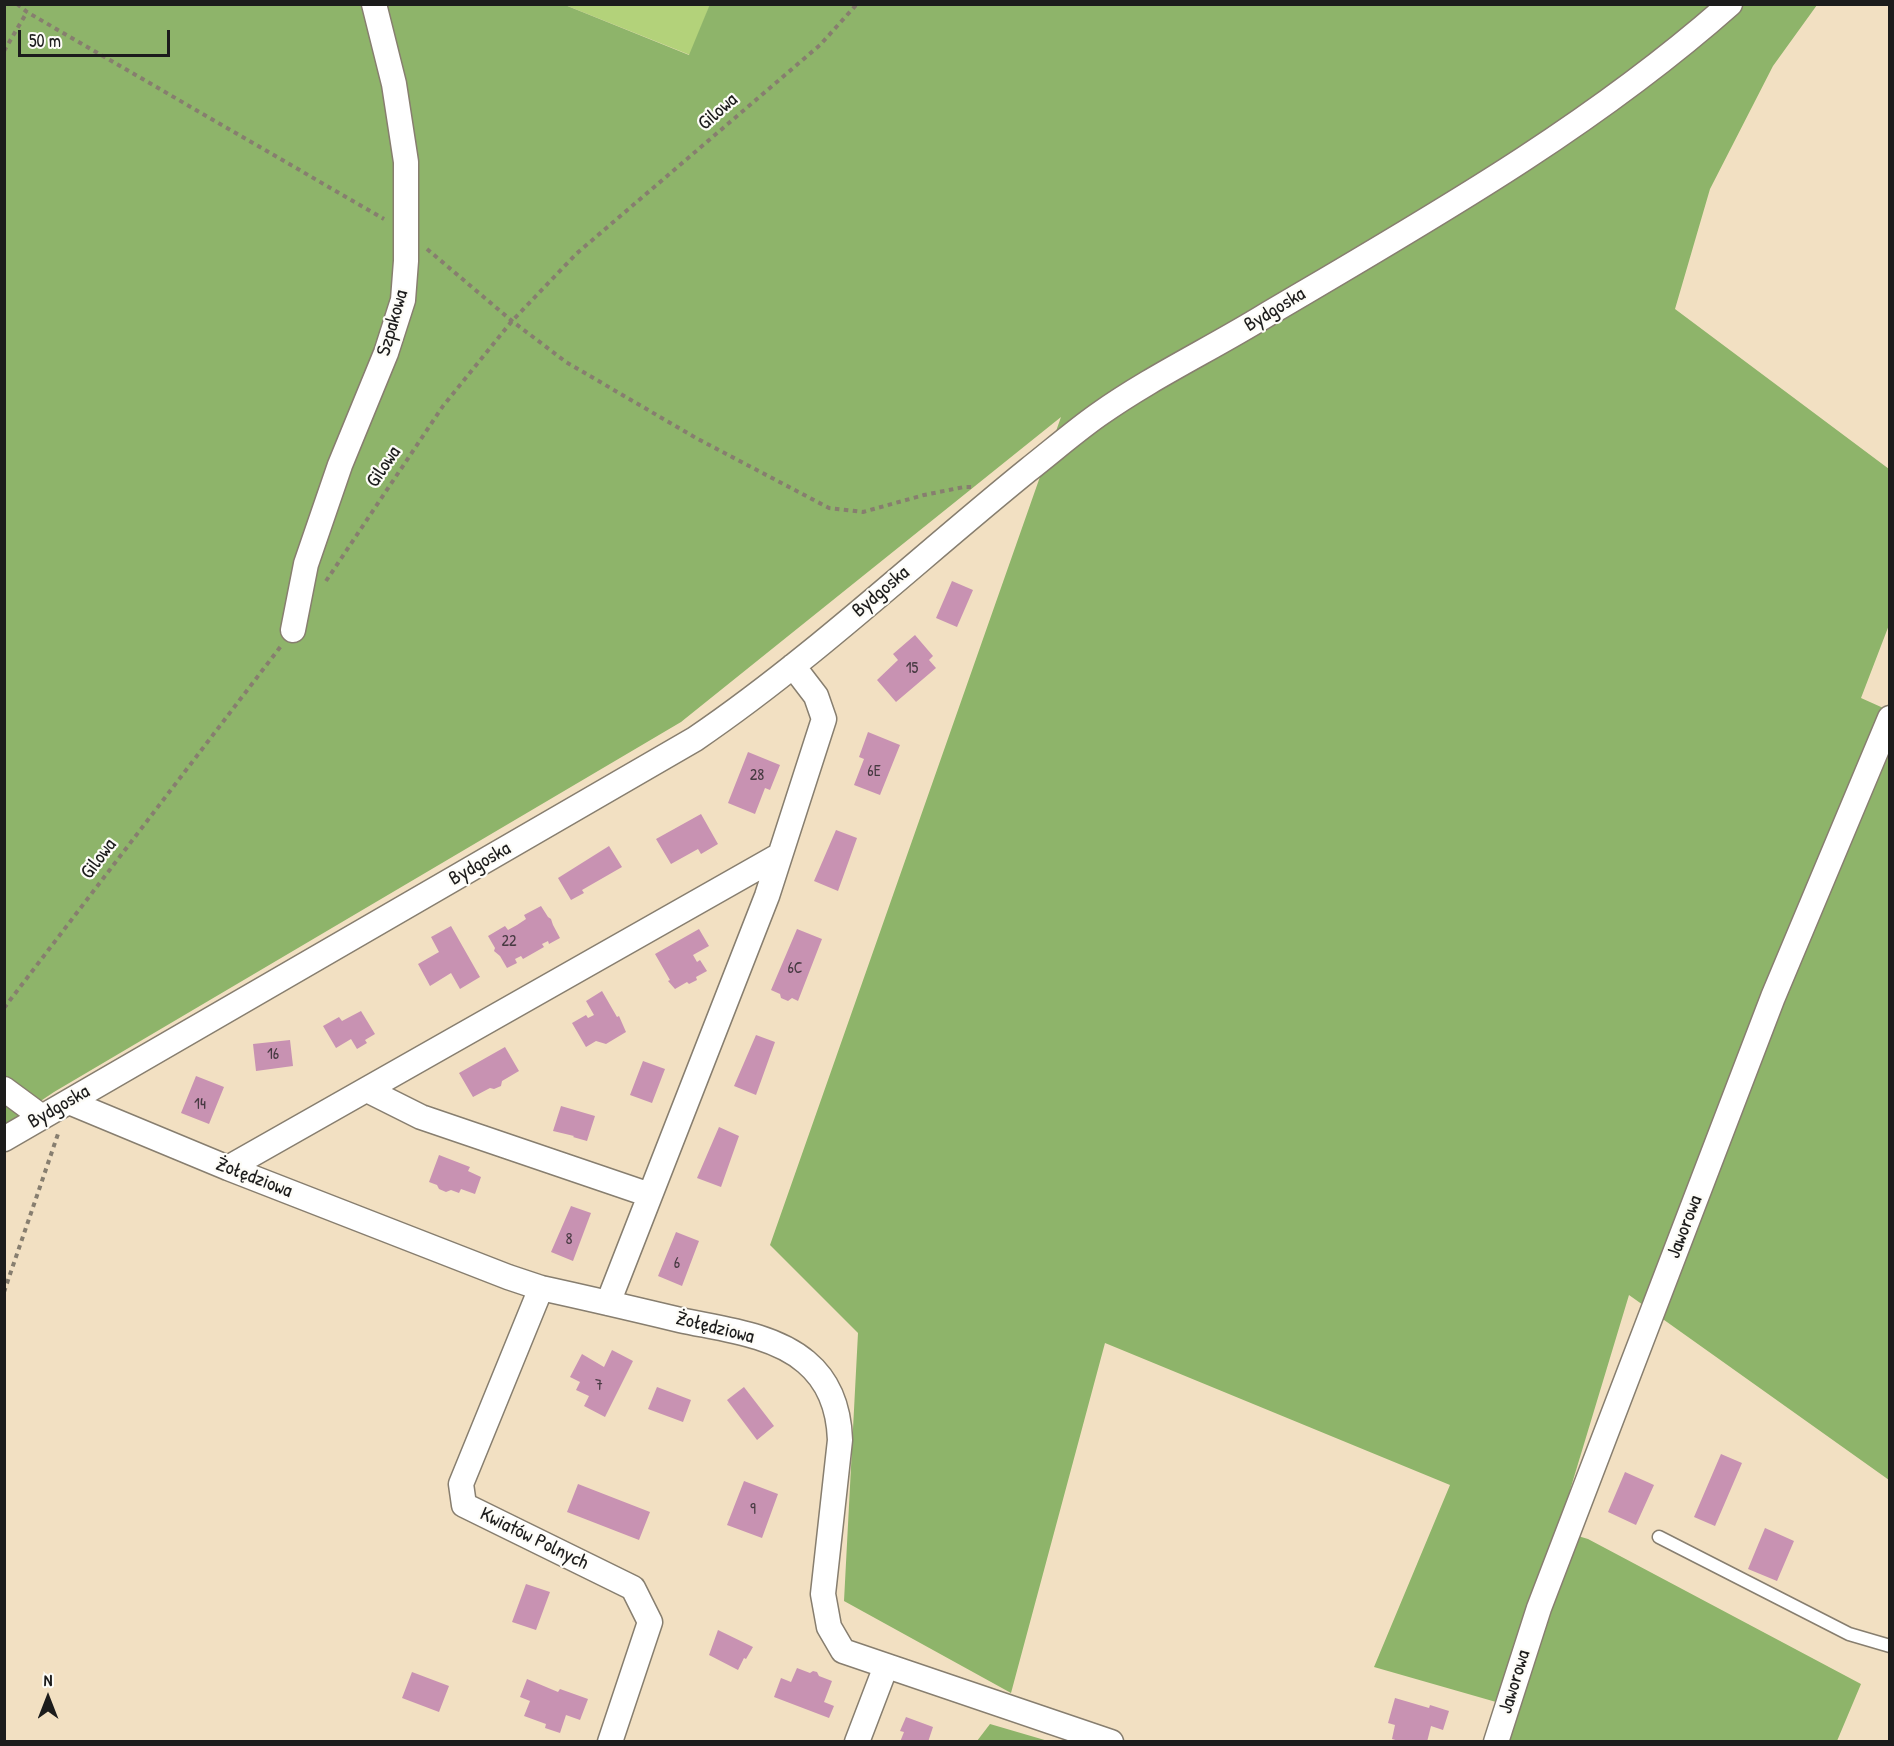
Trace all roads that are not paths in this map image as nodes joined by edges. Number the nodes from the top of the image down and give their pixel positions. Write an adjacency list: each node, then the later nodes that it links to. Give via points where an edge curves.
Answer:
1 (374, 4): 3 (street, Szpakowa, via 393,84 405,162 403,300 306,564)
2 (1730, 4): 4 (street, Bydgoska, via 1649,72 1476,191 1096,416)
3 (293, 630)
4 (793, 666): 6 (street, via 816,696 824,719); 9 (street, Bydgoska, via 694,739)
5 (1890, 718): 22 (street, Jaworowa, via 1773,997 1581,1496 1539,1608)
6 (780, 855): 8 (street); 13 (street)
7 (4, 1089): 10 (street)
8 (367, 1090): 12 (street); 13 (street, via 421,1117)
9 (69, 1102): 10 (street, Bydgoska); 12 (street, Żołędziowa)
10 (42, 1117): 11 (street, Bydgoska)
11 (4, 1139)
12 (228, 1168): 14 (street, Żołędziowa)
13 (650, 1195): 15 (street)
14 (541, 1288): 15 (street, Żołędziowa); 19 (street, Kwiatów Polnych, via 461,1484 464,1506 633,1588 650,1622)
15 (608, 1303): 18 (street, Żołędziowa, via 753,1336 806,1362 819,1376 836,1407 840,1440 823,1594 829,1627 843,1651)
16 (1659, 1537): 17 (lane, via 1850,1634)
17 (1890, 1646)
18 (886, 1666): 20 (street); 21 (street, Żołędziowa)
19 (610, 1742)
20 (857, 1742)
21 (1111, 1742)
22 (1496, 1742)

